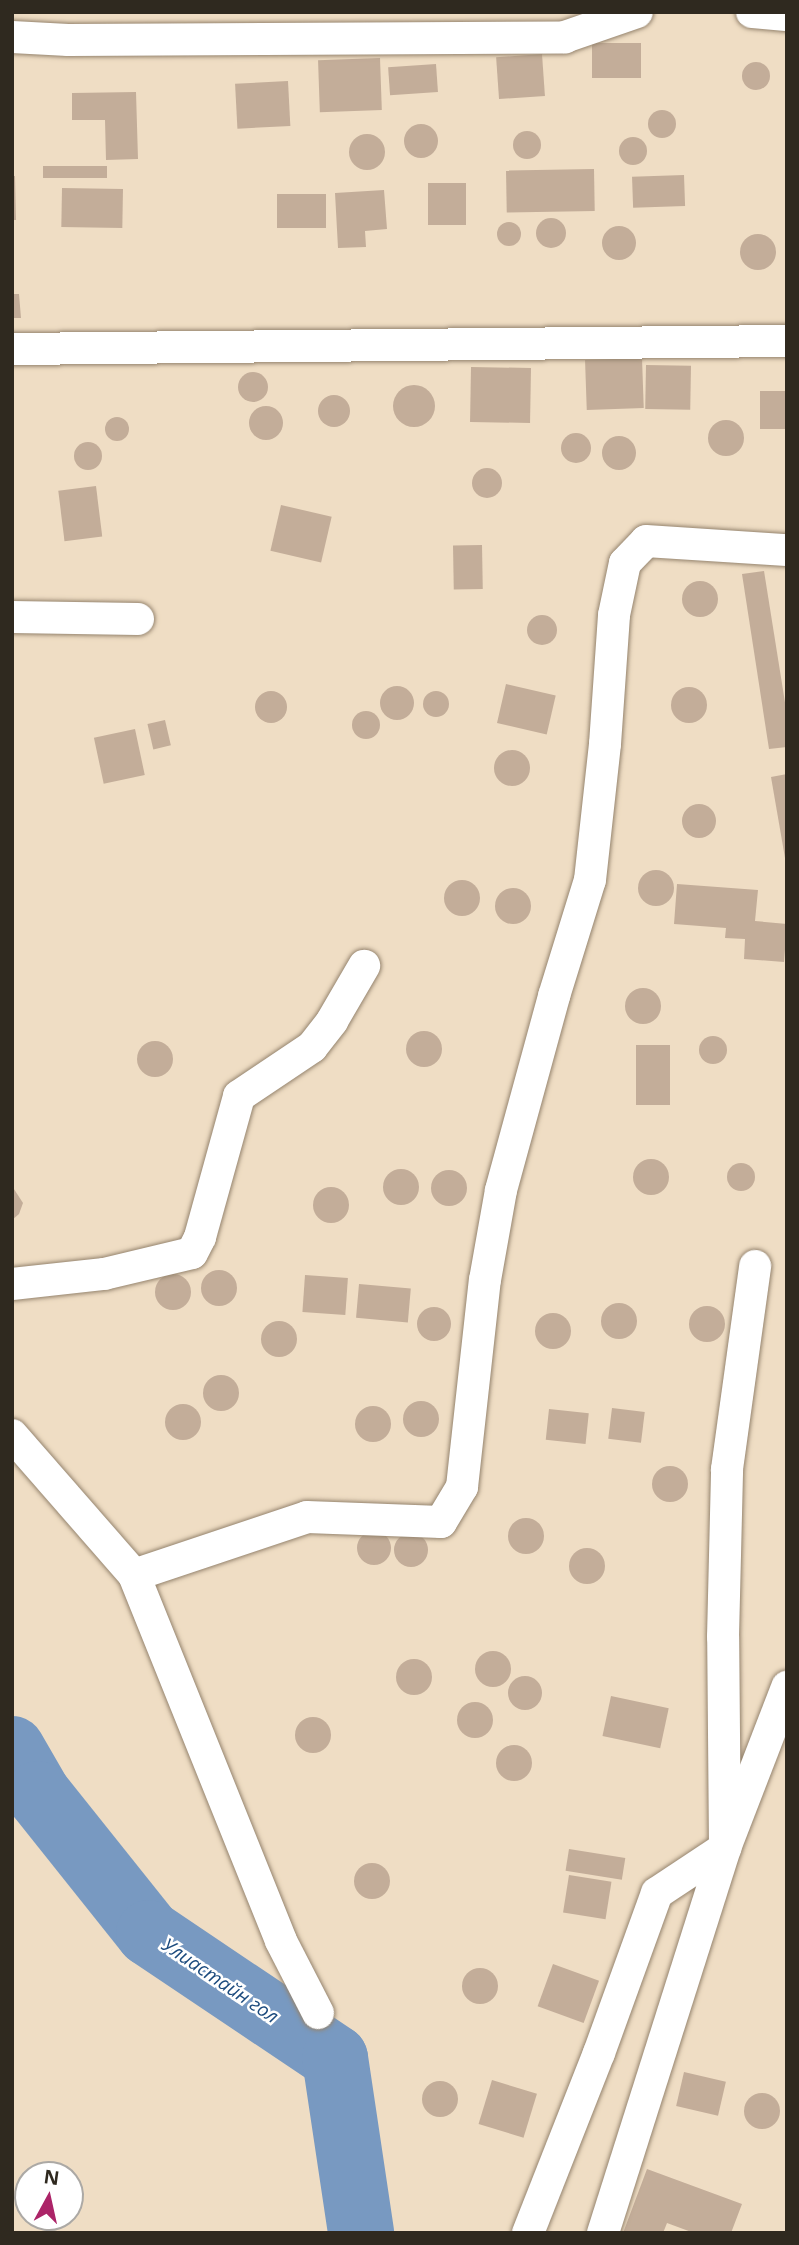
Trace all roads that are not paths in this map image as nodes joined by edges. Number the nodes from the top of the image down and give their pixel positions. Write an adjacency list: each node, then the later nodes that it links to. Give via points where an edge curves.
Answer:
1 (637, 12): 4 (street, via 565,37)
2 (752, 12): 3 (street)
3 (787, 15)
4 (12, 37)
5 (787, 341): 6 (street)
6 (12, 349)
7 (787, 550): 14 (street, via 646,541 625,563 614,615 590,880 502,1190 485,1280 462,1487 441,1522 307,1517)
8 (12, 617): 9 (street)
9 (138, 619)
10 (364, 966): 12 (street, via 312,1047 239,1096 192,1253 104,1275)
11 (755, 1266): 16 (street, via 727,1469)
12 (12, 1284)
13 (12, 1435): 14 (street)
14 (134, 1575): 17 (street, via 281,1941)
15 (787, 1687): 16 (street)
16 (724, 1848): 18 (street, via 657,1893); 19 (street)
17 (318, 2013)
18 (528, 2233)
19 (603, 2233)

